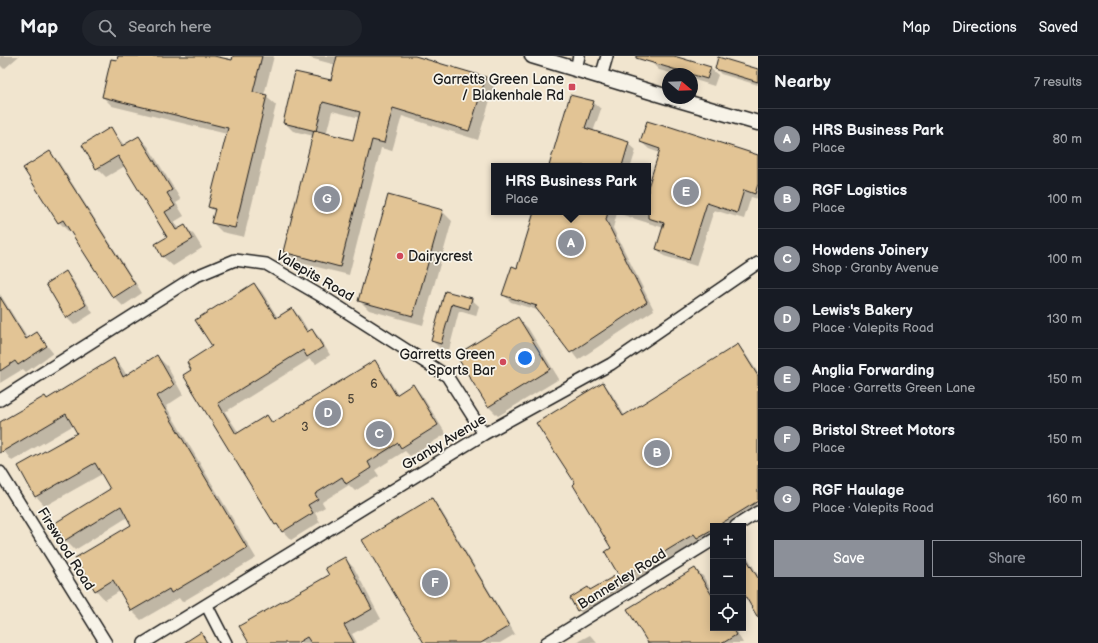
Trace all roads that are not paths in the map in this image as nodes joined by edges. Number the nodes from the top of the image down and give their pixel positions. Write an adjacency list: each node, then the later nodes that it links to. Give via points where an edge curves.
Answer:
1 (532, 56): 3 (street)
2 (607, 56): 4 (street)
3 (577, 63): 4 (street)
4 (601, 77): 5 (street)
5 (662, 95)
6 (693, 104): 7 (street)
7 (758, 123)
8 (758, 264): 10 (street, Granby Avenue, via 610,364)
9 (0, 400): 10 (street, Valepits Road, via 194,277 235,260 266,264 328,300 447,376)
10 (484, 434): 15 (street, Granby Avenue)
11 (0, 472): 16 (street, Firswood Road)
12 (758, 512): 13 (street)
13 (741, 523)
14 (710, 542): 19 (street, Bannerley Road)
15 (207, 606): 17 (street, Granby Avenue); 18 (street)
16 (106, 643)
17 (144, 643)
18 (226, 643)
19 (546, 643)

